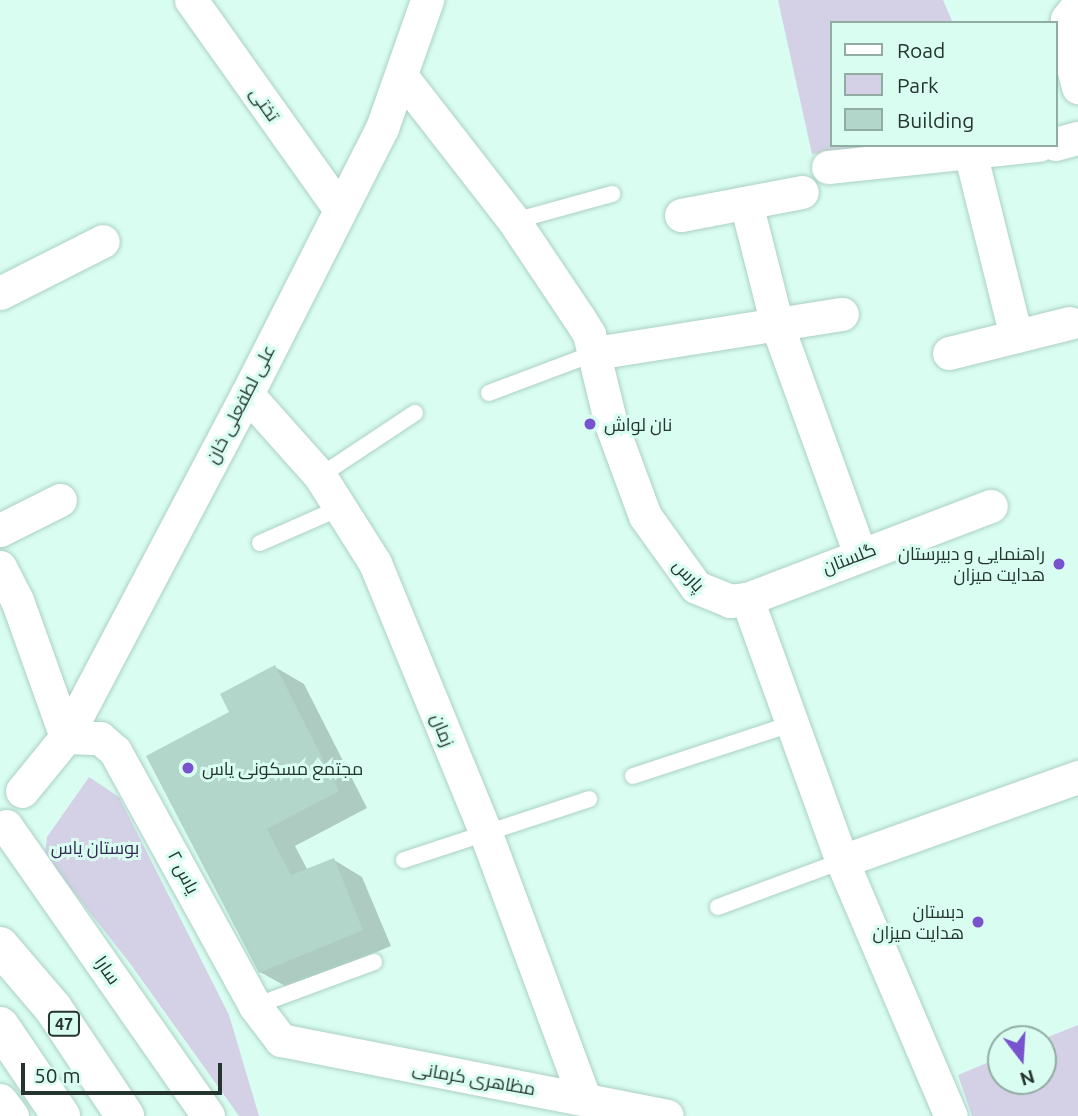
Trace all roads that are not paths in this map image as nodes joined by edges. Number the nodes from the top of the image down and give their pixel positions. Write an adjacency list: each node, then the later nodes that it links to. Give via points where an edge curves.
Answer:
1 (191, 0): 14 (street, تختی)
2 (427, 0): 4 (street, علی لطفعلی خان)
3 (1078, 5): 5 (street, via 1067,19 1065,36)
4 (402, 77): 14 (street, علی لطفعلی خان, via 383,128); 16 (street, پارس)
5 (1078, 87)
6 (1078, 138): 7 (street)
7 (1057, 143)
8 (1019, 147): 9 (street)
9 (970, 152): 10 (street); 22 (street)
10 (828, 167)
11 (802, 192): 13 (street)
12 (612, 194): 16 (lane)
13 (747, 203): 15 (street); 21 (street)
14 (339, 208): 26 (street, علی لطفعلی خان)
15 (681, 215)
16 (513, 221): 23 (street, پارس, via 579,318)
17 (103, 241): 18 (street)
18 (0, 293)
19 (842, 314): 21 (street)
20 (1069, 323): 22 (street)
21 (777, 325): 23 (street); 34 (street)
22 (1016, 336): 24 (street)
23 (595, 353): 25 (lane); 36 (street, پارس, via 611,424 649,523 696,587 730,601)
24 (949, 354)
25 (489, 393)
26 (247, 394): 28 (street, زمان); 38 (street, علی لطفعلی خان)
27 (415, 412): 28 (lane)
28 (320, 476): 31 (street, زمان)
29 (60, 500): 32 (street)
30 (991, 506): 34 (street, گلستان)
31 (342, 508): 33 (lane); 44 (street, زمان, via 375,563)
32 (0, 530)
33 (260, 542)
34 (860, 554): 36 (street, گلستان)
35 (0, 567): 38 (street, via 18,600)
36 (747, 599): 37 (street)
37 (791, 724): 39 (lane); 46 (street)
38 (66, 737): 41 (street, علی لطفعلی خان); 50 (street, یاس ۲, via 100,738 116,751)
39 (634, 776)
40 (1078, 777): 46 (street)
41 (11, 786): 43 (street, via 23,813)
42 (589, 799): 44 (lane)
43 (3, 826): 58 (street, سارا)
44 (486, 834): 45 (lane); 53 (street, زمان)
45 (404, 860)
46 (842, 861): 47 (lane); 60 (street)
47 (718, 908)
48 (0, 946): 55 (highway, 47, via 53,1008)
49 (374, 962): 50 (lane)
50 (255, 1006): 52 (street, یاس ۲)
51 (0, 1026): 57 (highway)
52 (281, 1040): 53 (street, مظاهری کرمانی)
53 (584, 1098): 59 (street, مظاهری کرمانی)
54 (0, 1100): 56 (street)
55 (122, 1112)
56 (12, 1116)
57 (61, 1116)
58 (208, 1116)
59 (667, 1116)
60 (951, 1116)

